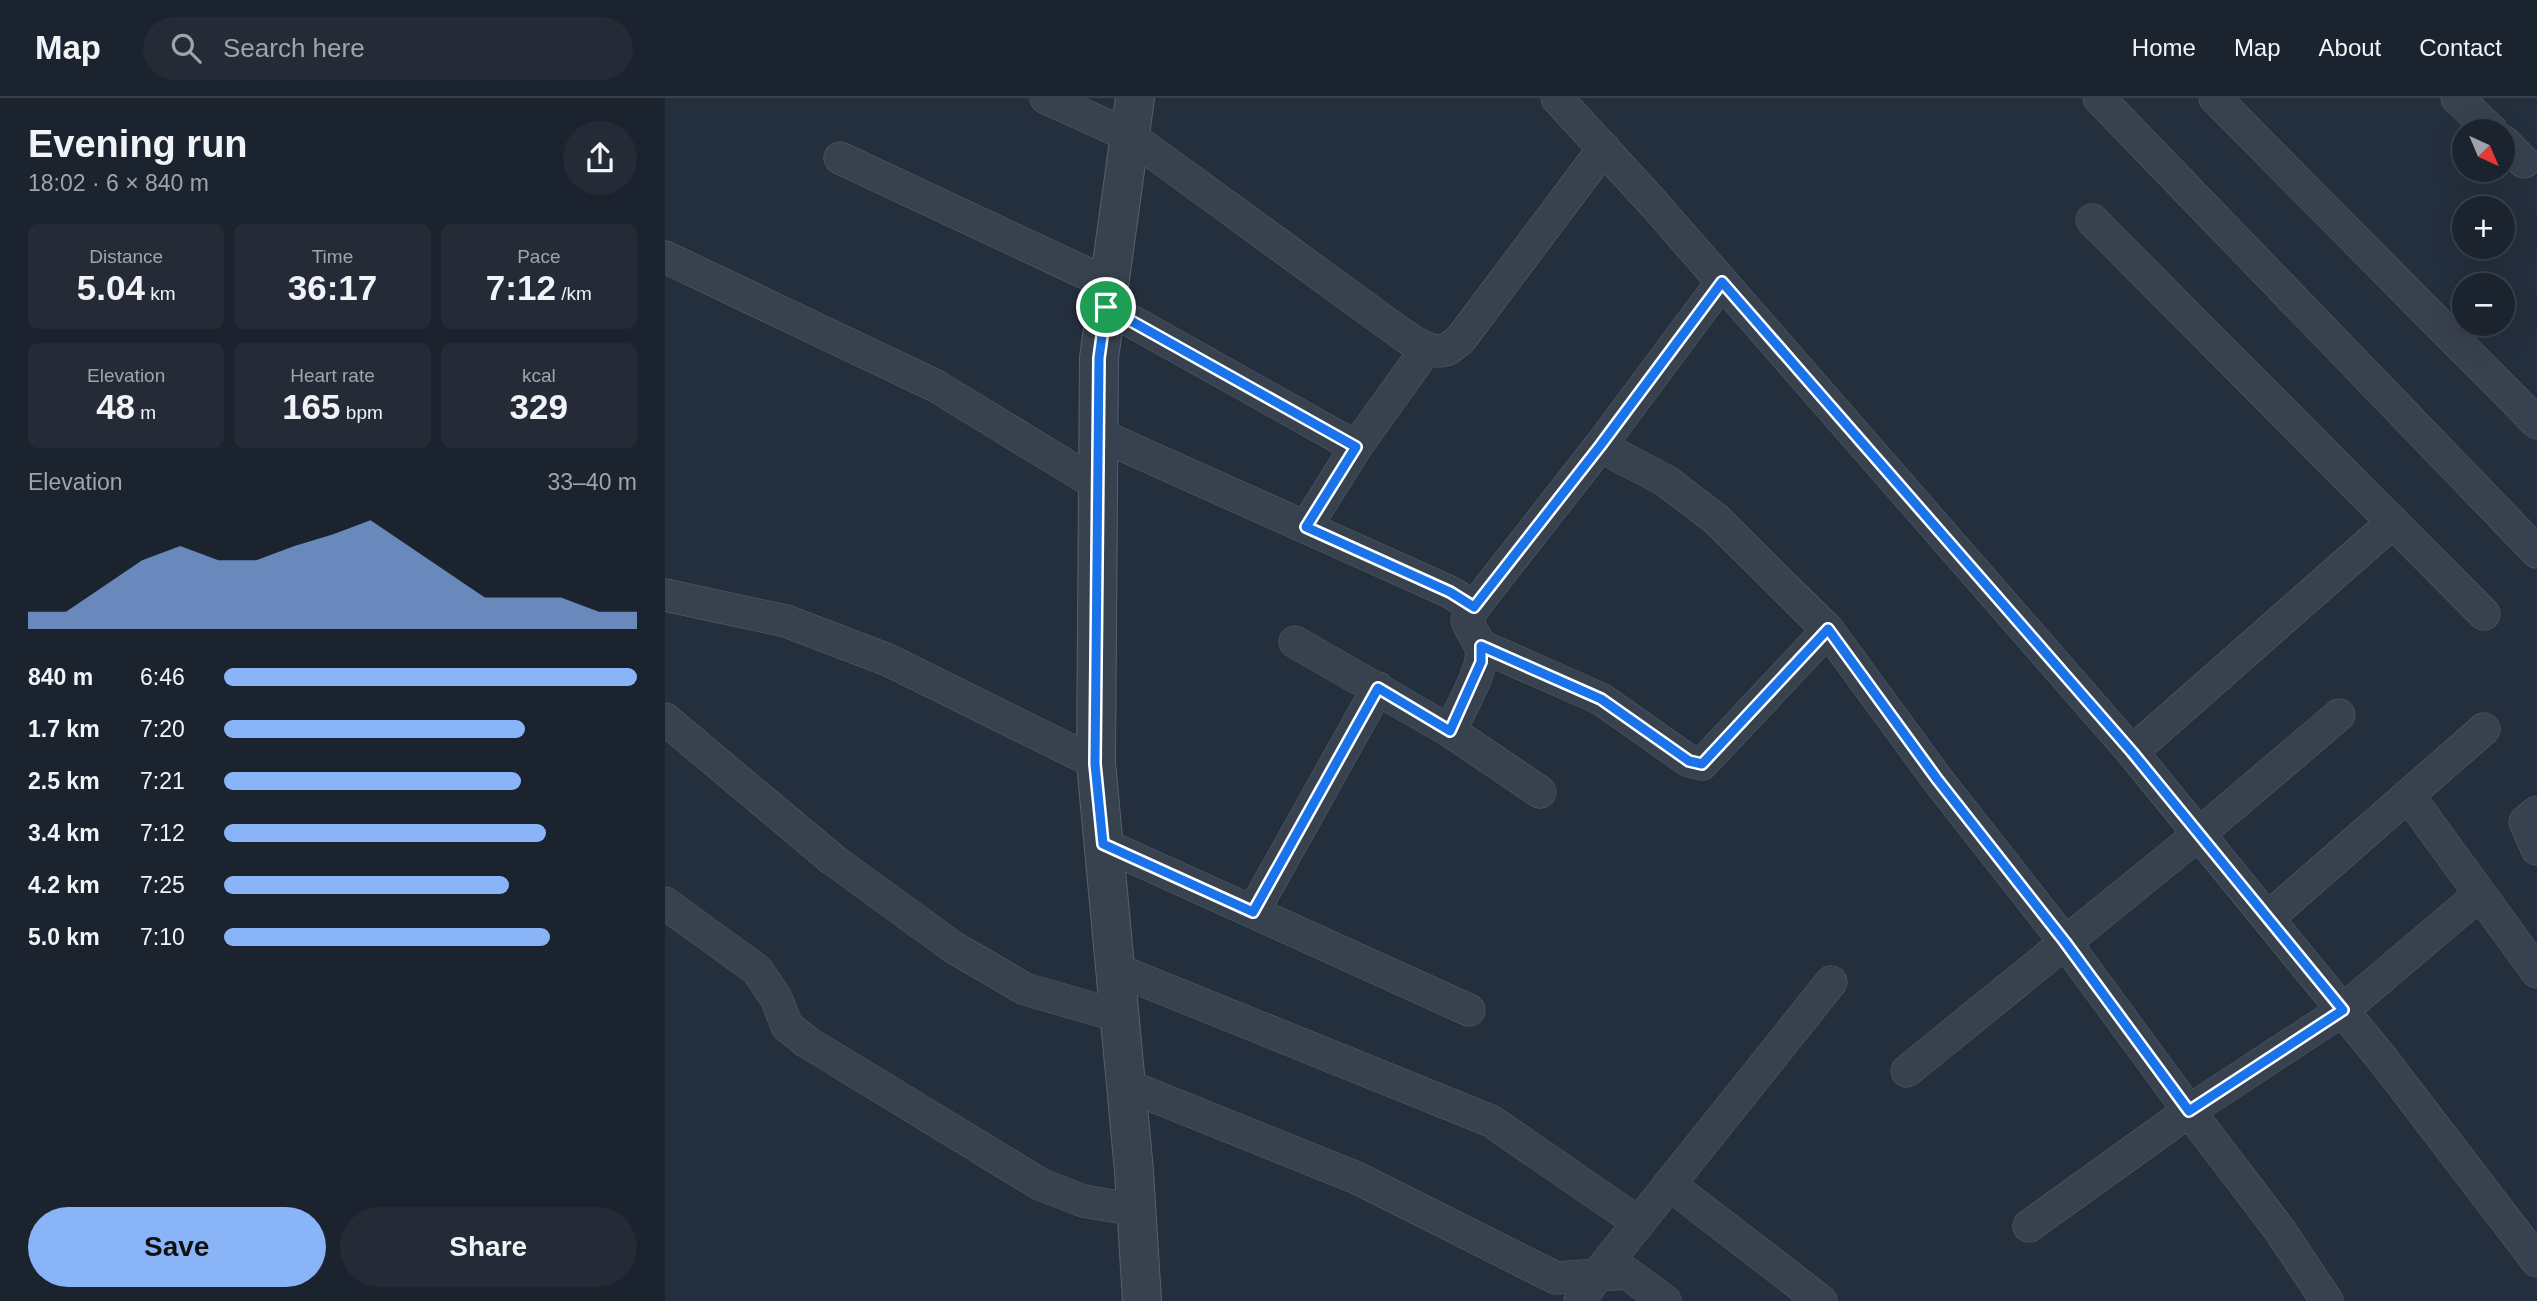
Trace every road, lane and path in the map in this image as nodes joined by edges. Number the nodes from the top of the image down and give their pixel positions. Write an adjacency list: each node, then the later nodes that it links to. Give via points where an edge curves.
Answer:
1 (1046, 98): 8 (street)
2 (1135, 98): 8 (street)
3 (1557, 98): 9 (street)
4 (2099, 98): 23 (street)
5 (2215, 98): 16 (street)
6 (2457, 98): 7 (street)
7 (2479, 119)
8 (1130, 136): 14 (street); 15 (street)
9 (1604, 148): 13 (street); 15 (street, via 1460,340 1445,350)
10 (840, 158): 14 (street)
11 (2092, 220): 21 (street)
12 (665, 257): 20 (street, via 936,386)
13 (1722, 282): 18 (street); 35 (street)
14 (1107, 295): 17 (street, via 1099,358); 19 (street)
15 (1427, 348): 19 (street)
16 (2537, 423)
17 (1098, 434): 20 (street); 22 (street)
18 (1600, 446): 25 (street); 27 (street, via 1666,481 1716,519)
19 (1356, 447): 22 (street)
20 (1098, 485): 36 (street)
21 (2393, 522): 26 (street); 35 (street)
22 (1306, 527): 25 (street)
23 (2537, 552)
24 (665, 595): 36 (street, via 786,621 888,660)
25 (1474, 607): 29 (street, via 1467,620)
26 (2484, 614)
27 (1828, 629): 29 (street, via 1702,764 1689,761 1601,699); 47 (street, via 1937,779)
28 (1295, 642): 30 (street)
29 (1481, 646): 34 (street, via 1481,662)
30 (1378, 688): 34 (street); 45 (street)
31 (2339, 715): 40 (street)
32 (665, 719): 53 (street, via 832,859 953,947 1025,989)
33 (2484, 729): 38 (street)
34 (1450, 731): 37 (street)
35 (2132, 752): 40 (street)
36 (1095, 764): 41 (street)
37 (1540, 792)
38 (2408, 795): 43 (street); 46 (street)
39 (2537, 812): 42 (street, via 2525,822)
40 (2199, 834): 46 (street); 47 (street)
41 (1103, 844): 45 (street); 48 (street)
42 (2537, 849)
43 (2480, 894): 49 (street); 52 (street)
44 (665, 903): 58 (street, via 757,970 787,1026 807,1042 1040,1184 1083,1201)
45 (1253, 912): 51 (street)
46 (2267, 919): 52 (street)
47 (2065, 942): 54 (street); 56 (street)
48 (1115, 969): 53 (street); 59 (street, via 1491,1121)
49 (2537, 972)
50 (1831, 982): 57 (street)
51 (1469, 1010)
52 (2343, 1010): 56 (street); 61 (street)
53 (1119, 1016): 55 (street)
54 (1907, 1071)
55 (1126, 1085): 58 (street); 62 (street, via 1356,1178 1556,1278)
56 (2189, 1111): 60 (street); 66 (street)
57 (1669, 1184): 59 (street); 65 (street)
58 (1136, 1210): 63 (street)
59 (1639, 1223): 62 (street)
60 (2029, 1226)
61 (2537, 1261)
62 (1588, 1288): 64 (street, via 1627,1273)
63 (1142, 1301)
64 (1665, 1301)
65 (1821, 1301)
66 (2327, 1301)

